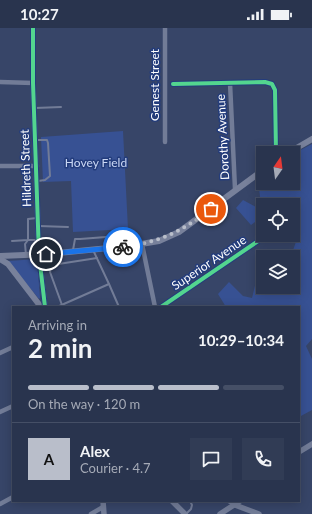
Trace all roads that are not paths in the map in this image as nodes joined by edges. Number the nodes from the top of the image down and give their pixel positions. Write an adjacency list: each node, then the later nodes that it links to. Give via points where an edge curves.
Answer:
1 (33, 28): 4 (street, Hildreth Street)
2 (166, 28): 11 (street, Genest Street)
3 (0, 82): 4 (street)
4 (33, 83): 8 (street, Hildreth Street)
5 (230, 83): 6 (street); 12 (street, via 272,84 275,90); 18 (street, Dorothy Avenue)
6 (173, 84)
7 (61, 107): 8 (lane)
8 (34, 108): 10 (street, Hildreth Street)
9 (312, 139): 13 (main road)
10 (35, 140): 15 (street, Hildreth Street); 17 (lane, via 47,140 48,143 50,176)
11 (165, 142)
12 (276, 146)
13 (300, 146)
14 (0, 166): 15 (street)
15 (37, 166): 17 (street, Hildreth Street)
16 (256, 175): 18 (main road)
17 (38, 181): 19 (street, Hildreth Street)
18 (235, 189): 26 (main road, via 179,232 159,241)
19 (38, 218): 20 (street, Hildreth Street); 22 (lane, via 28,219)
20 (38, 226): 21 (lane); 23 (street, Hildreth Street)
21 (68, 228)
22 (28, 240): 23 (lane); 24 (lane); 31 (lane, via 25,244)
23 (39, 240): 30 (street, Hildreth Street)
24 (12, 241)
25 (259, 242): 40 (street, Superior Avenue)
26 (142, 244): 27 (main road); 39 (street)
27 (126, 246): 28 (main road); 29 (lane, via 125,240 119,236 80,238 75,240)
28 (93, 250): 29 (main road); 33 (lane)
29 (73, 251): 30 (main road)
30 (39, 255): 31 (main road); 37 (street, Hildreth Street)
31 (26, 256): 32 (main road)
32 (0, 257): 36 (main road)
33 (97, 258): 34 (lane); 35 (lane, via 52,265 50,272)
34 (109, 284): 35 (lane); 38 (lane)
35 (62, 305)
36 (40, 306)
37 (45, 306)
38 (119, 306)
39 (155, 306)
40 (163, 306)
41 (12, 347): 42 (street)
42 (0, 353)
43 (12, 406): 44 (street)
44 (0, 412)
45 (312, 444): 46 (street)
46 (300, 451)
47 (12, 498): 51 (street)
48 (173, 502): 57 (street)
49 (228, 502): 54 (lane)
50 (239, 502): 54 (street)
51 (0, 504)
52 (103, 504): 55 (street); 56 (street)
53 (192, 504): 57 (lane, via 191,510)
54 (235, 505): 58 (street); 59 (street)
55 (91, 514)
56 (104, 514)
57 (185, 514)
58 (220, 514)
59 (259, 514)

